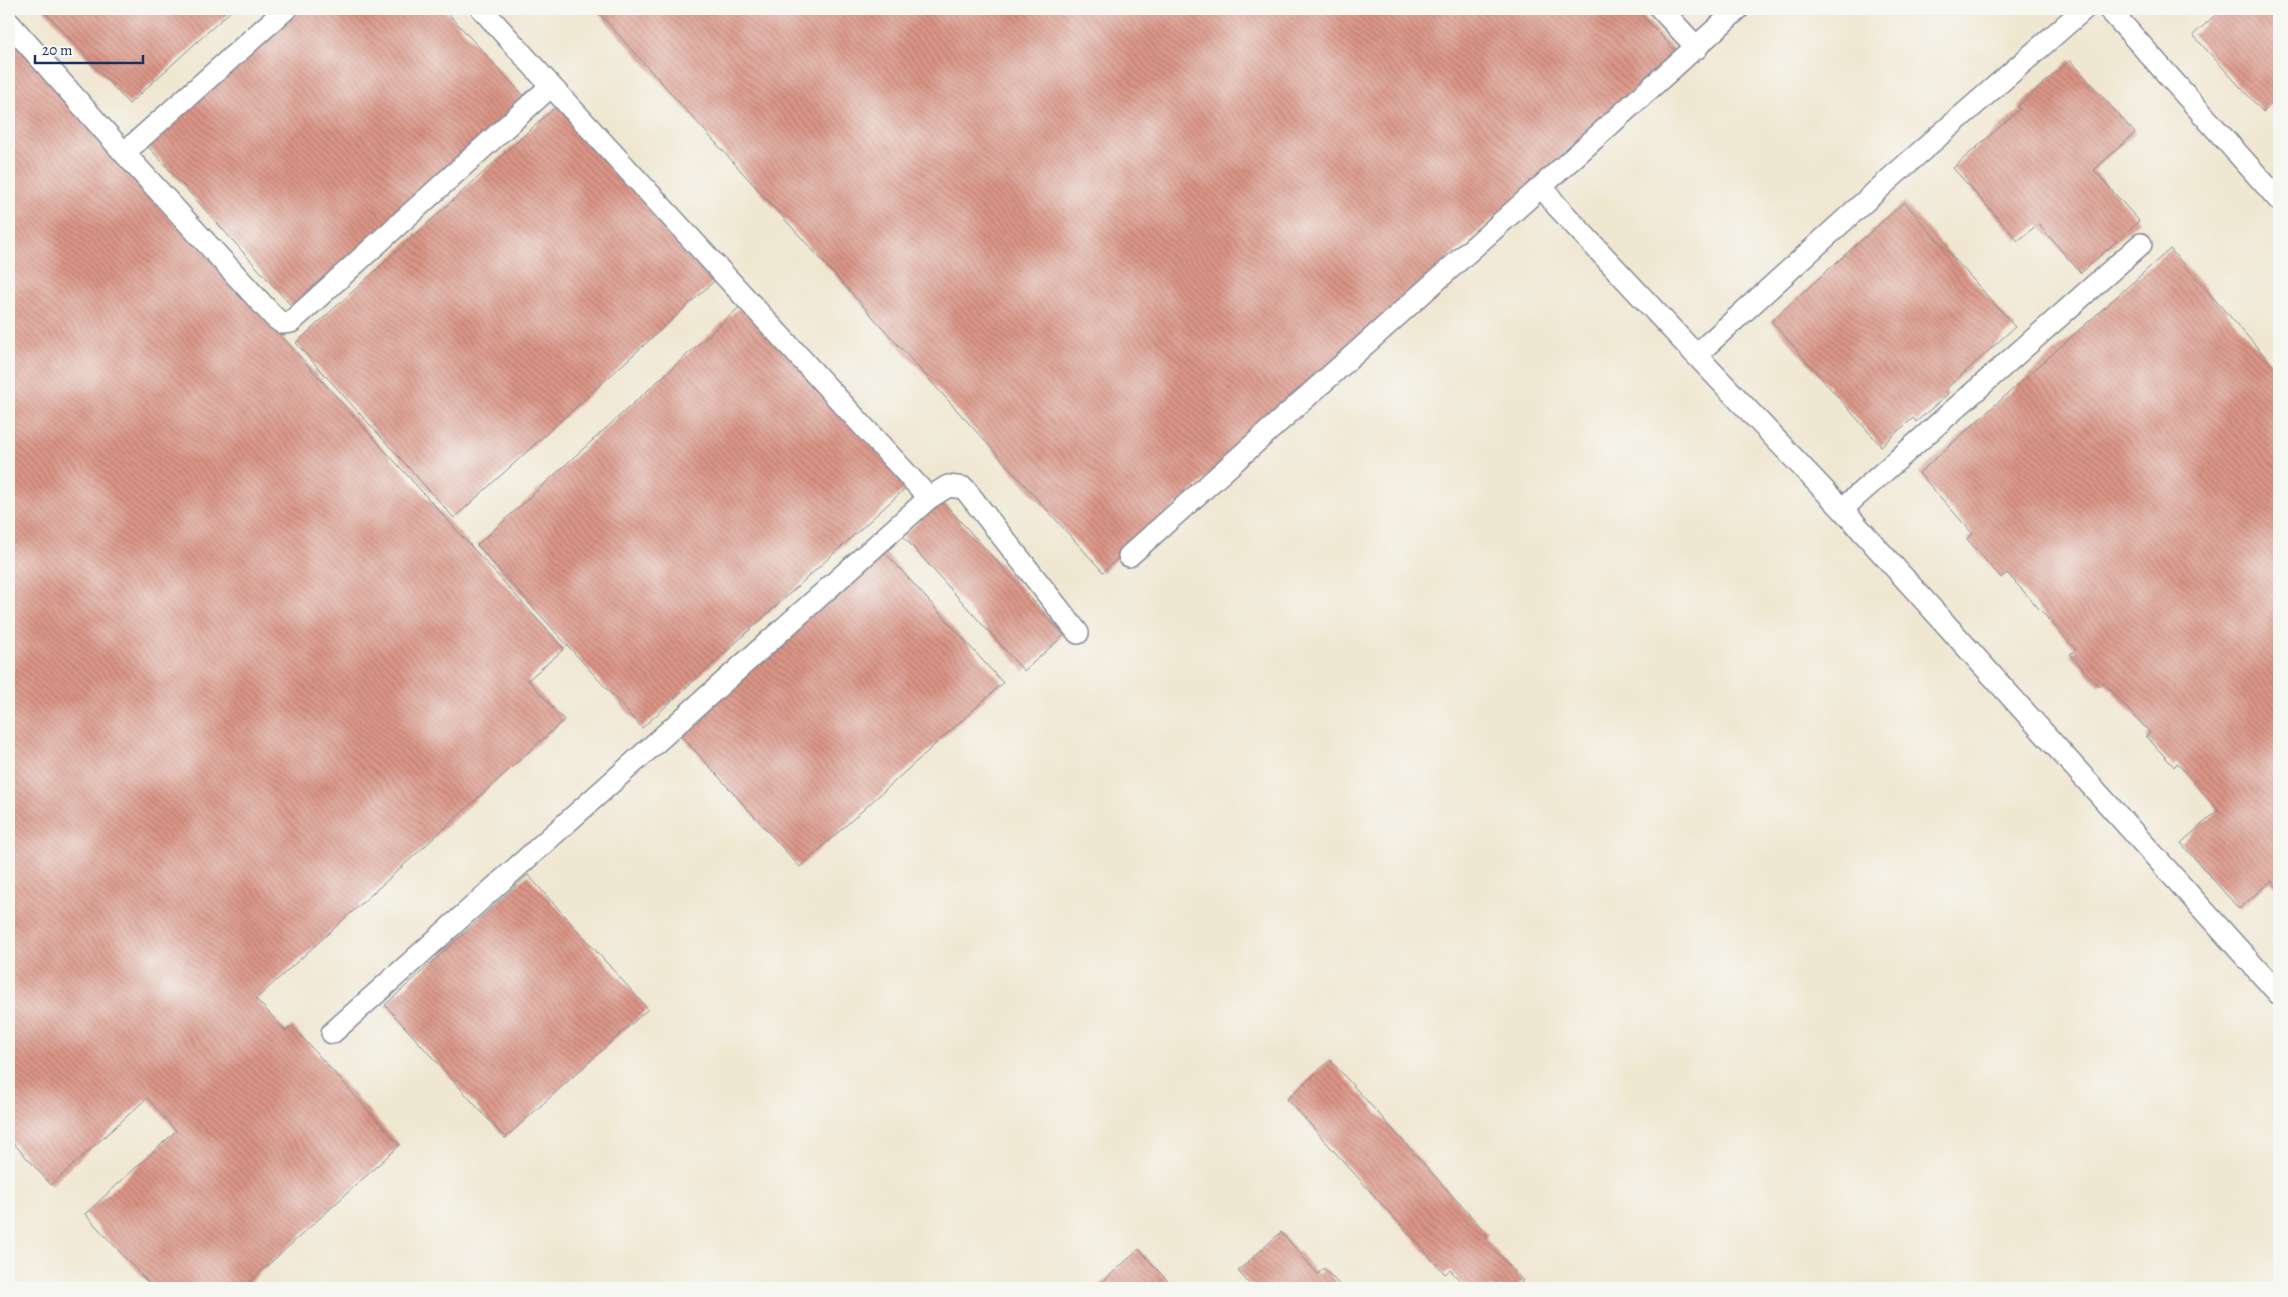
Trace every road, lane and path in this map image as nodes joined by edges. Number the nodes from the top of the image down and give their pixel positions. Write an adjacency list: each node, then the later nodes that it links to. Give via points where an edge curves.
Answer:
1 (286, 9): 10 (lane)
2 (482, 9): 9 (lane)
3 (1660, 9): 8 (lane)
4 (1738, 9): 8 (lane)
5 (2084, 9): 14 (lane)
6 (2108, 9): 12 (lane)
7 (9, 23): 10 (lane)
8 (1697, 48): 11 (lane)
9 (551, 86): 10 (lane, via 291,322 282,323 274,317); 15 (lane)
10 (124, 153)
11 (1542, 186): 14 (lane, via 1556,205); 17 (lane)
12 (2279, 200)
13 (2141, 244): 16 (lane)
14 (1696, 354): 16 (lane)
15 (929, 498): 18 (lane, via 948,486 964,488); 20 (lane)
16 (1842, 510): 19 (lane)
17 (1129, 556)
18 (1078, 633)
19 (2279, 994)
20 (332, 1034)

